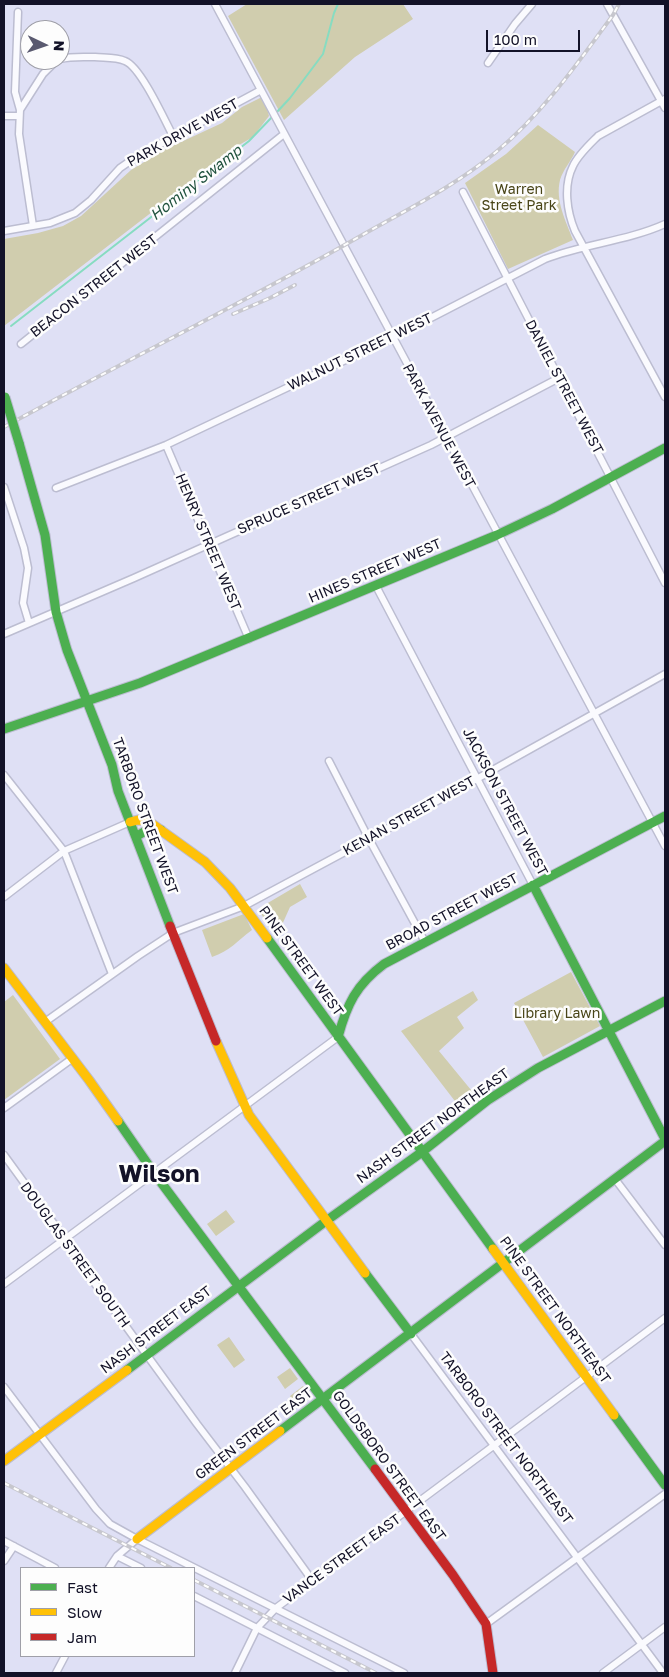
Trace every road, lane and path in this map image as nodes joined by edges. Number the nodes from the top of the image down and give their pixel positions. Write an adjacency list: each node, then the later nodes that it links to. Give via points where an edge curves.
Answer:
1 (215, 4): 8 (street, PARK AVENUE WEST)
2 (532, 4): 6 (street)
3 (607, 4): 9 (street)
4 (18, 12): 11 (street, via 15,92)
5 (70, 57): 14 (street, via 113,58 130,63)
6 (488, 63)
7 (47, 70): 11 (street)
8 (261, 90): 13 (street, PARK AVENUE WEST); 14 (street, PARK DRIVE WEST)
9 (663, 100): 10 (street); 19 (street, via 598,136 573,166 568,182 568,209)
10 (665, 108)
11 (20, 113): 12 (street); 17 (street, via 21,157)
12 (4, 116)
13 (284, 134): 21 (street, PARK AVENUE WEST); 22 (street, BEACON STREET WEST)
14 (174, 138): 17 (street, PARK DRIVE WEST, via 125,165 75,213 61,220)
15 (463, 192): 20 (street, DANIEL STREET WEST)
16 (665, 224): 19 (street, WALNUT STREET WEST)
17 (33, 226): 18 (street, PARK DRIVE WEST)
18 (4, 231)
19 (584, 247): 20 (street, WALNUT STREET WEST, via 545,259); 25 (street)
20 (507, 278): 21 (street, WALNUT STREET WEST); 23 (street, DANIEL STREET WEST)
21 (392, 338): 26 (street, PARK AVENUE WEST); 27 (street, WALNUT STREET WEST)
22 (21, 344)
23 (559, 378): 26 (street, SPRUCE STREET WEST); 29 (street, DANIEL STREET WEST)
24 (4, 395): 38 (main road, TARBORO STREET WEST, bridge, via 45,535)
25 (665, 397)
26 (445, 437): 34 (street, PARK AVENUE WEST); 35 (street, SPRUCE STREET WEST)
27 (166, 445): 31 (street, WALNUT STREET WEST); 35 (street, HENRY STREET WEST)
28 (665, 448): 29 (main road, HINES STREET WEST)
29 (611, 477): 34 (main road, HINES STREET WEST); 36 (street, DANIEL STREET WEST)
30 (4, 487): 32 (street)
31 (56, 488)
32 (12, 508): 33 (street); 39 (street, via 28,568 23,604)
33 (4, 512)
34 (497, 535): 37 (main road, HINES STREET WEST); 44 (street, PARK AVENUE WEST)
35 (208, 544): 38 (street, SPRUCE STREET WEST); 41 (street, HENRY STREET WEST)
36 (665, 583)
37 (376, 586): 41 (main road, HINES STREET WEST); 48 (street, JACKSON STREET WEST)
38 (56, 612): 39 (street, SPRUCE STREET WEST); 43 (main road, TARBORO STREET WEST)
39 (29, 623): 40 (street, SPRUCE STREET WEST)
40 (4, 634)
41 (249, 639): 43 (main road, HINES STREET WEST)
42 (665, 674): 44 (street, KENAN STREET WEST)
43 (87, 701): 45 (main road, HINES STREET WEST); 50 (main road, TARBORO STREET WEST)
44 (594, 713): 48 (street, KENAN STREET WEST); 51 (street, PARK AVENUE WEST)
45 (4, 729)
46 (329, 761): 54 (street)
47 (4, 775): 56 (street)
48 (478, 778): 54 (street, KENAN STREET WEST); 57 (street, JACKSON STREET WEST)
49 (665, 816): 51 (main road, BROAD STREET WEST)
50 (130, 822): 52 (main road, PINE STREET WEST, via 148,821); 53 (main road, TARBORO STREET WEST); 56 (street)
51 (653, 823): 55 (street, PARK AVENUE WEST); 57 (main road, BROAD STREET WEST)
52 (161, 830): 53 (main road, via 147,830); 59 (main road, PINE STREET WEST, via 205,862)
53 (137, 836): 60 (main road, TARBORO STREET WEST)
54 (369, 839): 59 (street, KENAN STREET WEST); 61 (street)
55 (665, 846)
56 (64, 851): 58 (street); 63 (street)
57 (533, 885): 61 (main road, BROAD STREET WEST); 66 (main road, JACKSON STREET WEST)
58 (4, 897)
59 (244, 906): 60 (street, KENAN STREET WEST); 67 (main road, PINE STREET WEST)
60 (173, 933): 63 (street, KENAN STREET WEST); 69 (main road, TARBORO STREET WEST)
61 (425, 942): 67 (main road, BROAD STREET WEST, via 384,964 366,978 349,1002)
62 (4, 968): 65 (main road, GOLDSBORO STREET EAST)
63 (112, 974): 65 (street, KENAN STREET WEST)
64 (665, 1001): 66 (main road, NASH STREET NORTHEAST)
65 (45, 1022): 68 (main road, GOLDSBORO STREET EAST)
66 (609, 1031): 71 (main road, JACKSON STREET WEST); 72 (main road, NASH STREET NORTHEAST, via 507,1087)
67 (338, 1036): 69 (street); 72 (main road, PINE STREET WEST)
68 (73, 1058): 70 (street); 74 (main road, GOLDSBORO STREET EAST)
69 (245, 1106): 74 (street); 76 (main road, TARBORO STREET WEST)
70 (4, 1108)
71 (665, 1140): 75 (main road, GREEN STREET EAST)
72 (422, 1152): 76 (main road, NASH STREET NORTHEAST); 79 (main road, PINE STREET NORTHEAST)
73 (4, 1155): 77 (street, DOUGLAS STREET SOUTH)
74 (154, 1173): 77 (street); 81 (main road, GOLDSBORO STREET EAST)
75 (615, 1179): 78 (street); 79 (main road, GREEN STREET EAST)
76 (326, 1221): 81 (main road, NASH STREET EAST); 83 (main road, TARBORO STREET NORTHEAST)
77 (65, 1239): 80 (street); 84 (street, DOUGLAS STREET SOUTH)
78 (665, 1245)
79 (504, 1264): 83 (main road, GREEN STREET EAST); 85 (main road, PINE STREET NORTHEAST)
80 (4, 1284)
81 (239, 1285): 84 (main road, NASH STREET EAST); 87 (main road, GOLDSBORO STREET EAST)
82 (665, 1318): 85 (street, VANCE STREET EAST)
83 (411, 1334): 87 (main road, GREEN STREET EAST); 89 (street, TARBORO STREET NORTHEAST)
84 (147, 1354): 88 (main road, NASH STREET EAST); 91 (street, DOUGLAS STREET SOUTH)
85 (586, 1378): 89 (street, VANCE STREET EAST); 92 (main road, PINE STREET NORTHEAST)
86 (4, 1387): 88 (street)
87 (323, 1400): 91 (main road, GREEN STREET EAST); 94 (main road, GOLDSBORO STREET EAST)
88 (39, 1434): 90 (main road, NASH STREET EAST); 95 (street, via 105,1519)
89 (496, 1446): 94 (street, VANCE STREET EAST); 99 (street, TARBORO STREET NORTHEAST)
90 (4, 1461)
91 (231, 1469): 95 (main road, GREEN STREET EAST); 106 (street, DOUGLAS STREET SOUTH)
92 (665, 1485)
93 (665, 1494): 99 (street)
94 (406, 1512): 106 (street, VANCE STREET EAST); 109 (main road, GOLDSBORO STREET EAST)
95 (137, 1539): 98 (street); 104 (street)
96 (4, 1541): 97 (street)
97 (14, 1546): 100 (street); 101 (street)
98 (117, 1556): 102 (street); 103 (street)
99 (577, 1558): 109 (street); 112 (street, TARBORO STREET NORTHEAST)
100 (4, 1561)
101 (53, 1567)
102 (110, 1567)
103 (139, 1567)
104 (193, 1567)
105 (195, 1568): 108 (street)
106 (312, 1580): 108 (street, VANCE STREET EAST)
107 (195, 1597): 111 (street)
108 (276, 1608): 111 (street, VANCE STREET EAST); 117 (street)
109 (486, 1624): 118 (main road, GOLDSBORO STREET EAST)
110 (665, 1627): 112 (street)
111 (257, 1628): 115 (street, VANCE STREET EAST); 116 (street)
112 (642, 1644): 119 (street); 120 (street, TARBORO STREET NORTHEAST)
113 (64, 1657): 114 (street)
114 (56, 1673)
115 (235, 1673)
116 (345, 1673)
117 (404, 1673)
118 (493, 1673)
119 (603, 1673)
120 (663, 1673)

